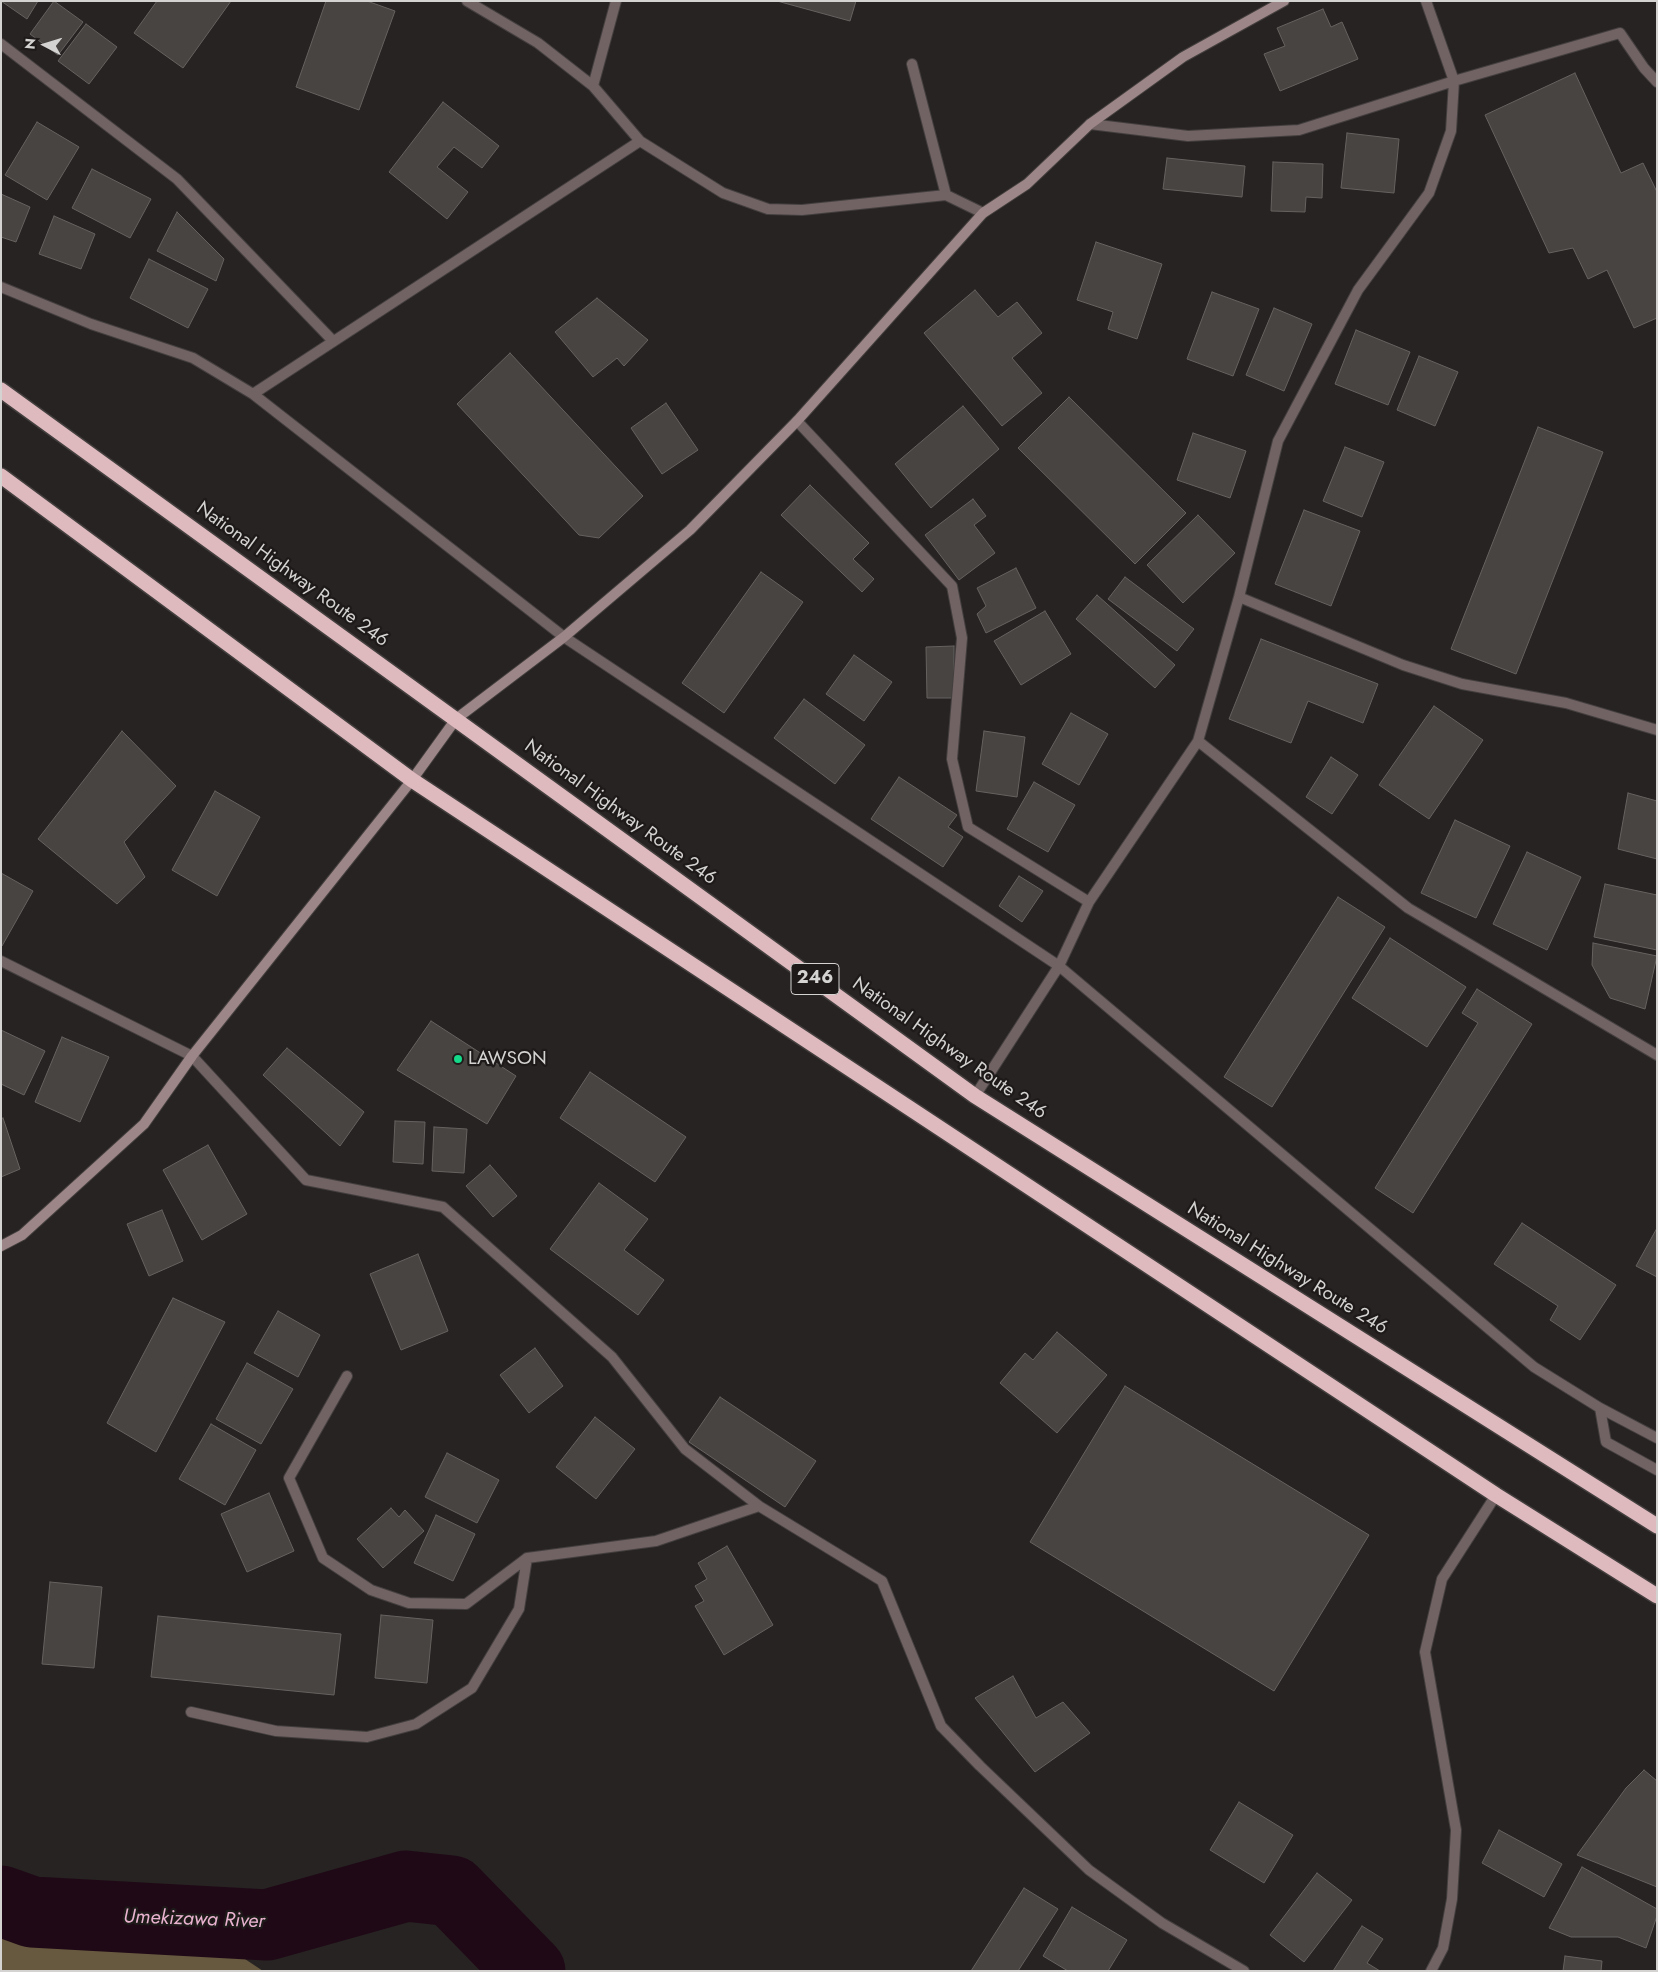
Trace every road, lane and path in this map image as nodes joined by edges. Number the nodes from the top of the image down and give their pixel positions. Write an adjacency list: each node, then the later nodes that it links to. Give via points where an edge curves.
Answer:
1 (467, 1): 9 (street, via 538,43)
2 (616, 1): 9 (street)
3 (1284, 1): 10 (street, via 1183,57)
4 (1426, 1): 7 (street)
5 (1, 44): 15 (street, via 178,179)
6 (912, 64): 12 (street)
7 (1454, 81): 8 (street, via 1620,33); 10 (street, via 1299,130 1188,136); 20 (street, via 1451,131 1430,192 1358,290 1278,441)
8 (1657, 82)
9 (593, 86): 11 (street)
10 (1090, 124): 13 (street, via 1027,184)
11 (640, 141): 12 (street, via 723,193 768,209 802,210); 15 (street)
12 (946, 195): 13 (street)
13 (983, 213): 18 (street)
14 (1, 287): 17 (street, via 91,324 193,358)
15 (333, 341): 17 (street)
16 (1, 390): 22 (highway, National Highway Route 246 / 246)
17 (253, 394): 21 (street)
18 (797, 421): 21 (street, via 690,530); 26 (street, via 952,586 962,638 952,758 968,827)
19 (1, 476): 25 (highway)
20 (1240, 597): 23 (street, via 1403,664 1462,684 1566,702); 24 (street)
21 (564, 637): 22 (street); 28 (street)
22 (456, 719): 25 (street); 31 (highway, National Highway Route 246 / 246)
23 (1657, 730)
24 (1198, 741): 26 (street); 29 (street, via 1408,908)
25 (412, 780): 30 (street); 37 (highway)
26 (1089, 902): 28 (street)
27 (1, 961): 30 (street)
28 (1058, 966): 31 (street); 34 (street, via 1534,1367)
29 (1657, 1055)
30 (192, 1056): 32 (street, via 144,1124 22,1235); 38 (street, via 306,1180 443,1207 612,1357 685,1449)
31 (976, 1096): 39 (highway, National Highway Route 246 / 246)
32 (1, 1246)
33 (347, 1376): 40 (street, via 290,1478 323,1558 371,1590 409,1603 466,1604)
34 (1600, 1408): 35 (street); 36 (street, via 1606,1442)
35 (1657, 1438)
36 (1657, 1470)
37 (1496, 1495): 41 (highway); 44 (street, via 1442,1579 1425,1652 1456,1830 1452,1899 1443,1948)
38 (759, 1506): 40 (street, via 656,1541); 43 (street, via 882,1581 941,1726 980,1766 1089,1870 1162,1923)
39 (1657, 1526)
40 (526, 1558): 42 (street, via 519,1609 472,1688 416,1724 368,1737 276,1731)
41 (1657, 1596)
42 (191, 1712)
43 (1244, 1971)
44 (1431, 1971)

